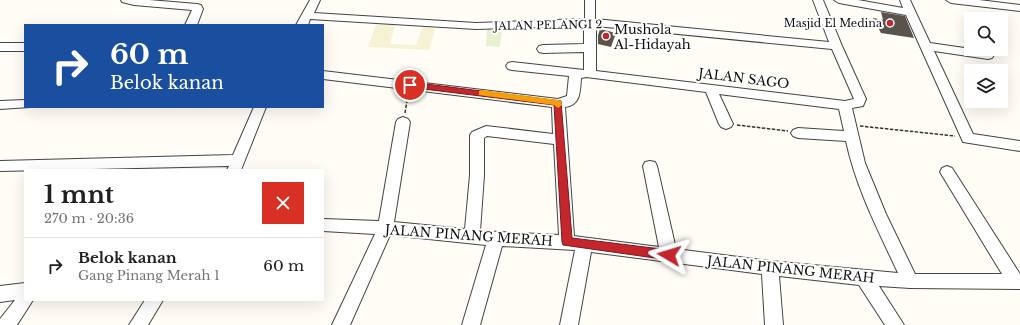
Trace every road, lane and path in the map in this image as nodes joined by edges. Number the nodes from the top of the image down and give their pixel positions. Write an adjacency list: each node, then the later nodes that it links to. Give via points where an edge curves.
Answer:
1 (126, 0): 13 (street, via 197,7)
2 (315, 0): 11 (street)
3 (590, 0): 12 (street)
4 (818, 0): 14 (street)
5 (839, 0): 10 (street)
6 (905, 0): 10 (street)
7 (951, 0): 8 (street)
8 (977, 2): 9 (street)
9 (1020, 8)
10 (910, 12): 15 (street)
11 (305, 20): 12 (street, JALAN PELANGI 2, via 476,26)
12 (591, 22): 14 (street, JALAN PELANGI 2); 18 (street)
13 (191, 24)
14 (836, 46): 30 (street, via 860,99 858,103)
15 (925, 46): 20 (street); 36 (street)
16 (0, 47): 17 (street)
17 (24, 47)
18 (590, 48): 19 (street); 23 (street)
19 (543, 49)
20 (964, 52)
21 (512, 66): 22 (street, JALAN SAGO)
22 (575, 73): 23 (street, JALAN SAGO); 27 (street, via 573,98 568,102)
23 (590, 74): 26 (street, JALAN SAGO)
24 (324, 75): 25 (street)
25 (410, 85): 27 (street); 32 (path)
26 (711, 89): 30 (street, JALAN SAGO); 33 (street)
27 (558, 103): 37 (street)
28 (24, 104): 29 (street)
29 (0, 105)
30 (845, 105): 34 (street)
31 (260, 108): 39 (street)
32 (403, 122): 45 (street)
33 (726, 124): 35 (path)
34 (851, 131): 35 (street); 36 (path, via 936,133); 53 (street, via 858,163 872,201)
35 (798, 133)
36 (968, 138): 38 (street)
37 (560, 140): 46 (street, via 486,131 477,135); 48 (street)
38 (1020, 146)
39 (237, 165): 42 (street)
40 (0, 166): 42 (street)
41 (650, 166): 50 (street)
42 (129, 167)
43 (947, 172): 54 (street)
44 (324, 225): 45 (street, JALAN PINANG MERAH)
45 (385, 228): 46 (street, JALAN PINANG MERAH); 61 (street)
46 (472, 236): 47 (street, JALAN PINANG MERAH)
47 (496, 239): 48 (street, JALAN PINANG MERAH); 62 (street)
48 (567, 242): 49 (street, JALAN PINANG MERAH)
49 (584, 244): 50 (street, JALAN PINANG MERAH); 63 (street)
50 (669, 255): 51 (street, JALAN PINANG MERAH)
51 (770, 268): 52 (street, JALAN PINANG MERAH); 64 (street)
52 (864, 278): 53 (street, JALAN PINANG MERAH); 65 (street)
53 (910, 281): 54 (street, JALAN PINANG MERAH)
54 (1018, 282)
55 (24, 291): 56 (street)
56 (0, 294)
57 (24, 301): 59 (street)
58 (154, 301): 60 (street)
59 (6, 325)
60 (138, 325)
61 (341, 325)
62 (471, 325)
63 (568, 325)
64 (774, 325)
65 (895, 325)

